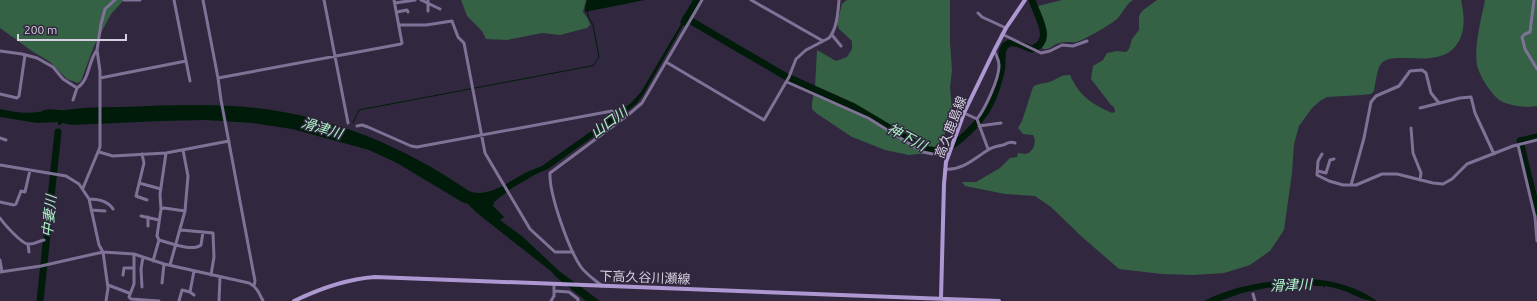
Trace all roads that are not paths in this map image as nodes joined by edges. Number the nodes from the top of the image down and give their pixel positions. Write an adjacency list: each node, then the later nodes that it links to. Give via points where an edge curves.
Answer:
1 (115, 0): 28 (street, via 103,14)
2 (124, 0): 3 (street)
3 (140, 0)
4 (174, 0): 33 (street)
5 (203, 0): 37 (street)
6 (324, 0): 32 (street)
7 (415, 0): 14 (street)
8 (421, 0): 15 (street)
9 (702, 0): 34 (street)
10 (751, 0): 25 (street)
11 (839, 0): 24 (street)
12 (1534, 0): 35 (street, via 1530,32 1522,37 1525,49)
13 (1023, 1): 22 (main road, 高久鹿島線)
14 (395, 2): 18 (street)
15 (428, 2): 16 (street); 17 (street)
16 (440, 10)
17 (428, 11)
18 (396, 12): 19 (street); 21 (street)
19 (408, 12)
20 (978, 13): 22 (street)
21 (399, 25): 32 (street, via 401,44); 52 (street, via 426,25 452,21 458,37 464,43)
22 (1006, 28): 23 (main road, 高久鹿島線)
23 (1002, 34): 26 (street, via 1041,52); 30 (main road, 高久鹿島線)
24 (832, 35): 25 (street); 27 (street)
25 (823, 41): 38 (street, via 800,54)
26 (1087, 41)
27 (841, 46)
28 (97, 50): 36 (street); 40 (street, via 86,76)
29 (0, 51): 31 (street)
30 (994, 51): 45 (main road, 高久鹿島線); 47 (street, via 998,58 999,70)
31 (25, 55): 40 (street, via 53,67 63,79); 41 (street, via 17,98)
32 (335, 56): 37 (street); 49 (street)
33 (186, 61): 36 (street); 39 (street)
34 (666, 62): 38 (street, via 764,120); 46 (street, via 645,98)
35 (1537, 69)
36 (100, 78): 61 (street)
37 (218, 78): 56 (street)
38 (788, 79): 63 (street, via 862,115 923,152)
39 (190, 81)
40 (77, 88): 42 (street)
41 (0, 94)
42 (73, 100)
43 (1439, 103): 44 (street); 66 (street, via 1471,97 1475,113); 74 (street, via 1431,93 1426,73 1422,70 1410,71 1399,86 1376,96 1371,102)
44 (1420, 108)
45 (964, 113): 47 (street); 63 (main road, 高久鹿島線)
46 (620, 120): 52 (street, via 612,111); 99 (street, via 550,173 559,218)
47 (978, 122): 48 (street); 59 (street)
48 (1001, 123)
49 (348, 124)
50 (357, 126): 52 (street, via 368,127 414,147)
51 (1411, 128): 72 (street, via 1413,153 1420,171)
52 (481, 135): 99 (street, via 485,153 530,229 553,250)
53 (0, 138): 54 (street)
54 (6, 140)
55 (1537, 140): 58 (street)
56 (228, 141): 60 (street); 115 (street)
57 (1015, 143): 59 (street)
58 (1520, 145): 66 (street); 94 (street, via 1535,217)
59 (988, 149): 69 (street, via 959,167)
60 (184, 150): 62 (street); 84 (street, via 188,176)
61 (98, 152): 64 (street, via 113,156); 75 (street)
62 (166, 153): 64 (street); 76 (street)
63 (949, 153): 69 (main road, 高久鹿島線)
64 (142, 154): 73 (street, via 144,163)
65 (1322, 154): 71 (street, via 1318,161)
66 (1494, 154): 72 (street, via 1467,164 1443,184)
67 (1334, 159): 71 (street, via 1330,160 1326,173)
68 (0, 166): 70 (street)
69 (945, 169): 123 (main road, 高久鹿島線)
70 (30, 170): 75 (street, via 70,178); 79 (street, via 25,192 21,191 16,204)
71 (1318, 171): 74 (street, via 1317,175 1329,181)
72 (1420, 180): 74 (street, via 1397,174 1382,174)
73 (139, 183): 76 (street); 78 (street, via 136,196)
74 (1351, 185)
75 (83, 188): 77 (street)
76 (161, 189): 82 (street)
77 (89, 199): 80 (street, via 106,202); 81 (street)
78 (147, 200)
79 (0, 202)
80 (113, 209)
81 (91, 210): 83 (street); 98 (street)
82 (161, 210): 84 (street, via 164,208); 88 (street)
83 (105, 211)
84 (186, 211): 90 (street)
85 (141, 216): 86 (street)
86 (148, 217): 88 (street); 89 (street)
87 (0, 218): 95 (street, via 18,239)
88 (159, 220): 93 (street, via 156,236)
89 (148, 226)
90 (181, 230): 91 (street); 96 (street)
91 (204, 232): 96 (street, via 200,247 187,248); 110 (street, via 213,233 214,257)
92 (44, 240): 95 (street)
93 (159, 240): 96 (street); 103 (street)
94 (1537, 241)
95 (28, 244): 97 (street)
96 (175, 244): 105 (street)
97 (29, 252)
98 (103, 252): 100 (street); 108 (street, via 45,266); 114 (street)
99 (573, 252): 116 (street, via 581,268)
100 (134, 254): 101 (street); 106 (street)
101 (143, 257): 103 (street); 117 (street)
102 (0, 260): 108 (street)
103 (153, 261): 104 (street)
104 (164, 264): 105 (street); 112 (street)
105 (170, 265): 107 (street)
106 (133, 268): 109 (street, via 124,268); 120 (street, via 134,284)
107 (194, 271): 110 (street); 119 (street)
108 (1, 272)
109 (123, 275)
110 (211, 275): 111 (street)
111 (220, 278): 115 (street, via 250,283); 128 (street)
112 (162, 283)
113 (555, 284): 116 (main road, 下高久谷川瀬線); 118 (street); 130 (main road, 下高久谷川瀬線, via 375,277 320,288)
114 (108, 286): 120 (street); 124 (street)
115 (254, 286): 129 (street)
116 (602, 286): 123 (main road, 下高久谷川瀬線)
117 (142, 287)
118 (555, 290): 131 (street); 132 (street, via 573,294)
119 (190, 292): 122 (street); 127 (street, via 182,290)
120 (129, 293): 125 (street, via 129,298)
121 (1253, 294): 134 (street)
122 (194, 295)
123 (941, 300): 133 (main road, 下高久谷川瀬線)
124 (106, 301)
125 (144, 301): 126 (street)
126 (159, 301)
127 (179, 301)
128 (219, 301)
129 (263, 301)
130 (294, 301)
131 (551, 301)
132 (578, 301)
133 (999, 301)
134 (1255, 301)

